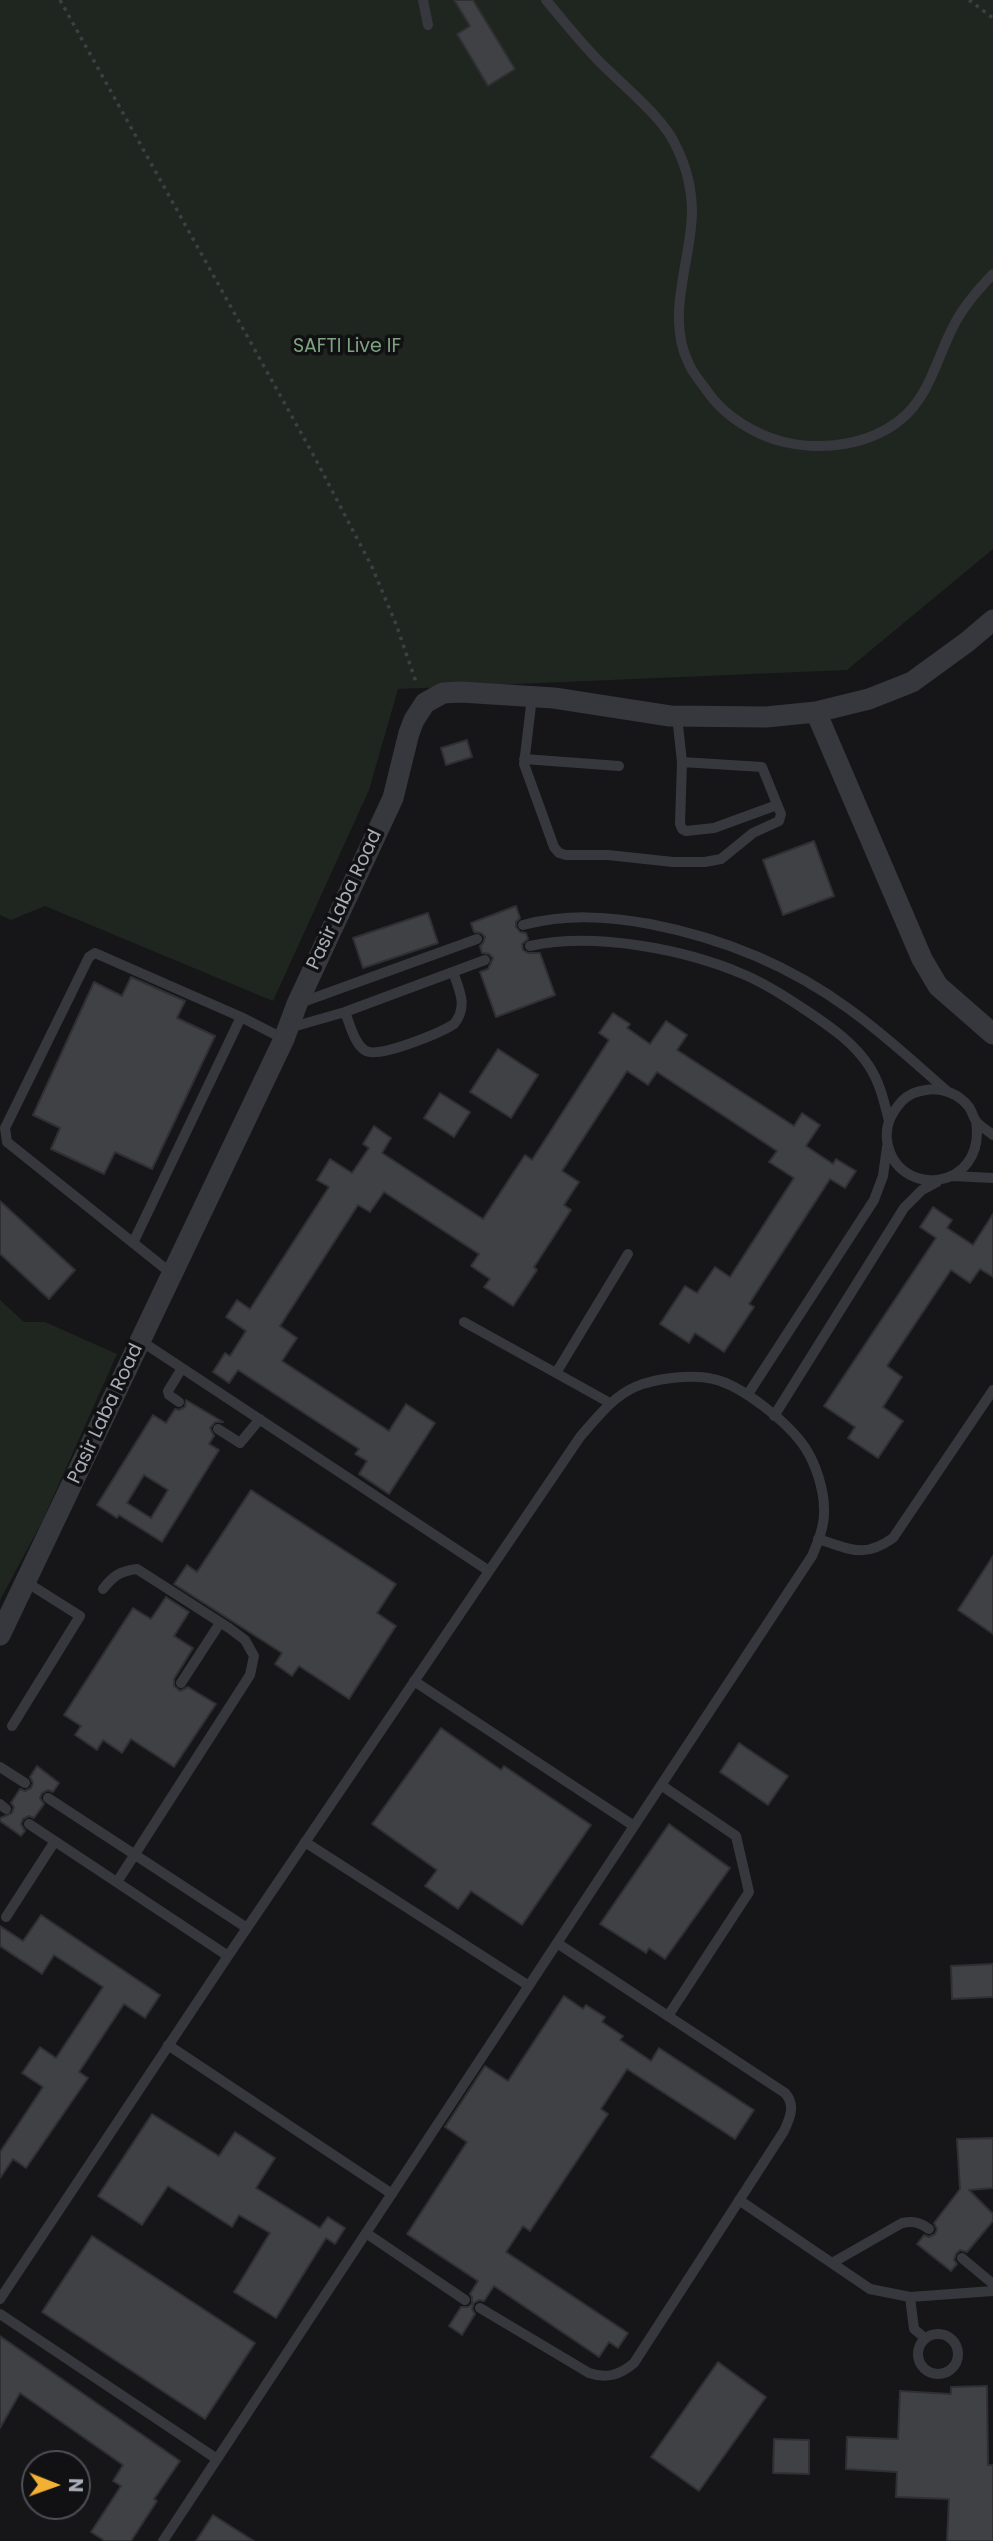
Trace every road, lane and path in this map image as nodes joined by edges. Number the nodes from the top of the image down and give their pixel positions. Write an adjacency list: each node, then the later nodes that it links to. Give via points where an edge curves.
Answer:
1 (60, 0): 10 (path, via 372,567)
2 (423, 0): 6 (lane)
3 (546, 0): 7 (lane, via 675,142 692,214 680,335 688,364 714,401 743,425 771,439 808,447 855,441 887,429 918,404 953,327)
4 (969, 0): 5 (path)
5 (993, 18)
6 (428, 25)
7 (993, 274)
8 (993, 620): 11 (street, via 912,682)
9 (532, 696): 10 (street, via 443,693); 12 (street); 13 (lane)
10 (425, 703): 22 (street, Pasir Laba Road, via 409,733 393,798)
11 (816, 712): 12 (street, via 766,717); 26 (street, via 922,959 938,986)
12 (677, 716): 14 (lane)
13 (524, 759): 15 (lane); 16 (lane, via 554,847 566,855 620,855 673,862 721,859 754,833 779,821)
14 (682, 762): 16 (lane, via 760,766); 16 (lane, via 682,829 715,828)
15 (619, 766)
16 (777, 805)
17 (523, 925): 27 (lane, via 594,916 671,928 750,952 848,1008)
18 (477, 939): 22 (lane)
19 (530, 946): 28 (lane, via 565,940 629,944 744,975 853,1045 880,1086)
20 (485, 960): 21 (lane)
21 (453, 972): 23 (lane); 23 (lane, via 463,1001 459,1018 449,1028 378,1053 363,1049)
22 (297, 1004): 25 (street, Pasir Laba Road)
23 (345, 1012): 25 (lane)
24 (241, 1017): 25 (lane); 35 (lane); 35 (lane, via 100,953 93,954 5,1128 7,1142)
25 (285, 1034): 37 (street, Pasir Laba Road)
26 (993, 1034)
27 (947, 1091): 28 (lane, via 926,1090 906,1097); 29 (lane, via 965,1103)
28 (889, 1121): 31 (lane)
29 (976, 1121): 30 (lane); 32 (lane, via 978,1134 971,1159)
30 (993, 1135)
31 (887, 1140): 34 (lane, via 905,1171); 43 (lane, via 883,1176 874,1200)
32 (952, 1176): 33 (lane); 34 (lane)
33 (993, 1178)
34 (939, 1180): 46 (lane, via 904,1208)
35 (133, 1243): 37 (lane)
36 (628, 1254): 41 (lane)
37 (172, 1274): 39 (street, Pasir Laba Road)
38 (464, 1322): 41 (lane)
39 (141, 1341): 40 (lane); 51 (street, Pasir Laba Road)
40 (182, 1368): 44 (lane, via 168,1391); 47 (lane)
41 (556, 1373): 45 (lane)
42 (993, 1390): 49 (lane, via 893,1538 868,1551)
43 (748, 1394): 45 (lane, via 714,1379 679,1377 635,1387); 46 (lane)
44 (179, 1402)
45 (610, 1403): 50 (lane, via 580,1437)
46 (774, 1416): 49 (lane, via 805,1447 813,1465 824,1512)
47 (260, 1419): 48 (lane, via 240,1443); 50 (lane)
48 (218, 1429)
49 (818, 1539): 60 (lane, via 812,1556)
50 (489, 1571): 55 (lane)
51 (26, 1582): 54 (street, Pasir Laba Road); 57 (lane, via 80,1616)
52 (103, 1590): 53 (lane, via 121,1571 137,1569)
53 (220, 1622): 56 (lane); 66 (lane, via 245,1640 254,1656 250,1675)
54 (0, 1635)
55 (415, 1681): 63 (lane); 65 (lane)
56 (181, 1683)
57 (12, 1726)
58 (0, 1767): 59 (lane)
59 (25, 1783)
60 (662, 1785): 63 (lane); 73 (lane, via 736,1836 749,1892)
61 (48, 1798): 66 (lane)
62 (29, 1824): 64 (lane)
63 (634, 1826): 70 (lane)
64 (55, 1841): 67 (lane); 68 (lane)
65 (306, 1842): 69 (lane); 72 (lane)
66 (135, 1853): 67 (lane); 69 (lane)
67 (117, 1882): 71 (lane)
68 (6, 1917)
69 (247, 1928): 71 (lane)
70 (557, 1943): 72 (lane); 73 (lane)
71 (228, 1956): 74 (lane)
72 (529, 1986): 75 (lane)
73 (668, 2016): 76 (lane, via 791,2099 784,2131)
74 (168, 2045): 75 (lane); 84 (lane)
75 (392, 2194): 78 (lane)
76 (739, 2200): 80 (lane); 86 (lane, via 624,2372 607,2376 589,2373)
77 (929, 2230): 80 (lane, via 913,2221 902,2223)
78 (366, 2233): 85 (lane); 89 (lane)
79 (962, 2258): 81 (lane)
80 (832, 2263): 83 (lane, via 870,2289)
81 (993, 2284)
82 (993, 2291): 83 (lane)
83 (909, 2297): 88 (lane, via 914,2329)
84 (0, 2299)
85 (465, 2300)
86 (480, 2308)
87 (0, 2314): 89 (lane)
88 (925, 2338)
89 (217, 2459): 90 (lane)
90 (163, 2541)

